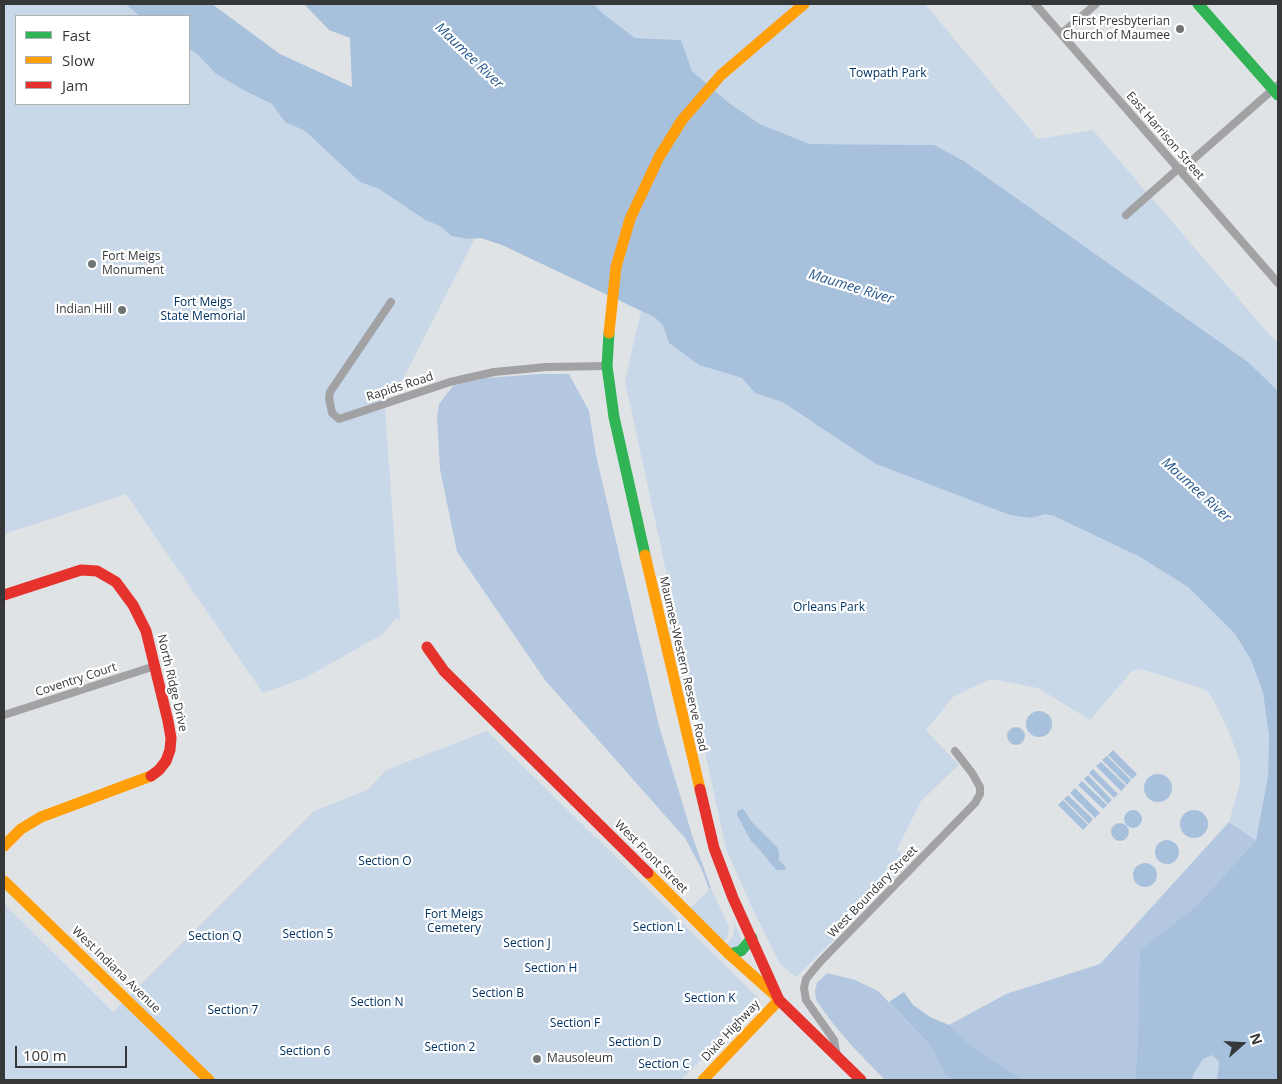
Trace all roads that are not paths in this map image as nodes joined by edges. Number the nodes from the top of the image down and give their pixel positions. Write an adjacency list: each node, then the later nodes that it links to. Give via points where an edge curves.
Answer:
1 (804, 4): 11 (main road, Maumee-Western Reserve Road, via 740,58 702,96 682,120 659,157 630,219 616,267)
2 (1035, 4): 5 (street, East Harrison Street)
3 (1096, 4): 5 (street)
4 (1198, 4): 6 (main road)
5 (1061, 34): 7 (street, East Harrison Street)
6 (1277, 90): 7 (street)
7 (1179, 170): 8 (street); 9 (street, East Harrison Street)
8 (1126, 215)
9 (1278, 283)
10 (391, 302): 11 (street, Rapids Road, via 330,392 332,413 339,419 450,382 494,372)
11 (607, 366): 19 (main road, Maumee-Western Reserve Road, via 627,481 706,821 723,874)
12 (4, 595): 14 (main road, North Ridge Drive, via 81,570 108,576 134,605 146,631)
13 (427, 647): 20 (main road, West Front Street, via 444,671)
14 (155, 666): 15 (street, Coventry Court); 17 (main road, North Ridge Drive, via 171,738 168,755 159,770 145,780 40,817 21,829)
15 (4, 715)
16 (955, 751): 22 (street, West Boundary Street, via 980,787 975,803 806,979 806,1000 834,1040)
17 (4, 846)
18 (4, 881): 23 (main road, West Indiana Avenue)
19 (752, 938): 20 (main road, via 741,951); 21 (main road, Maumee-Western Reserve Road)
20 (729, 954): 21 (main road, West Front Street)
21 (779, 1000): 22 (main road, West Front Street); 24 (main road, Dixie Highway)
22 (837, 1056): 25 (main road, West Front Street)
23 (209, 1080)
24 (703, 1080)
25 (861, 1080)

